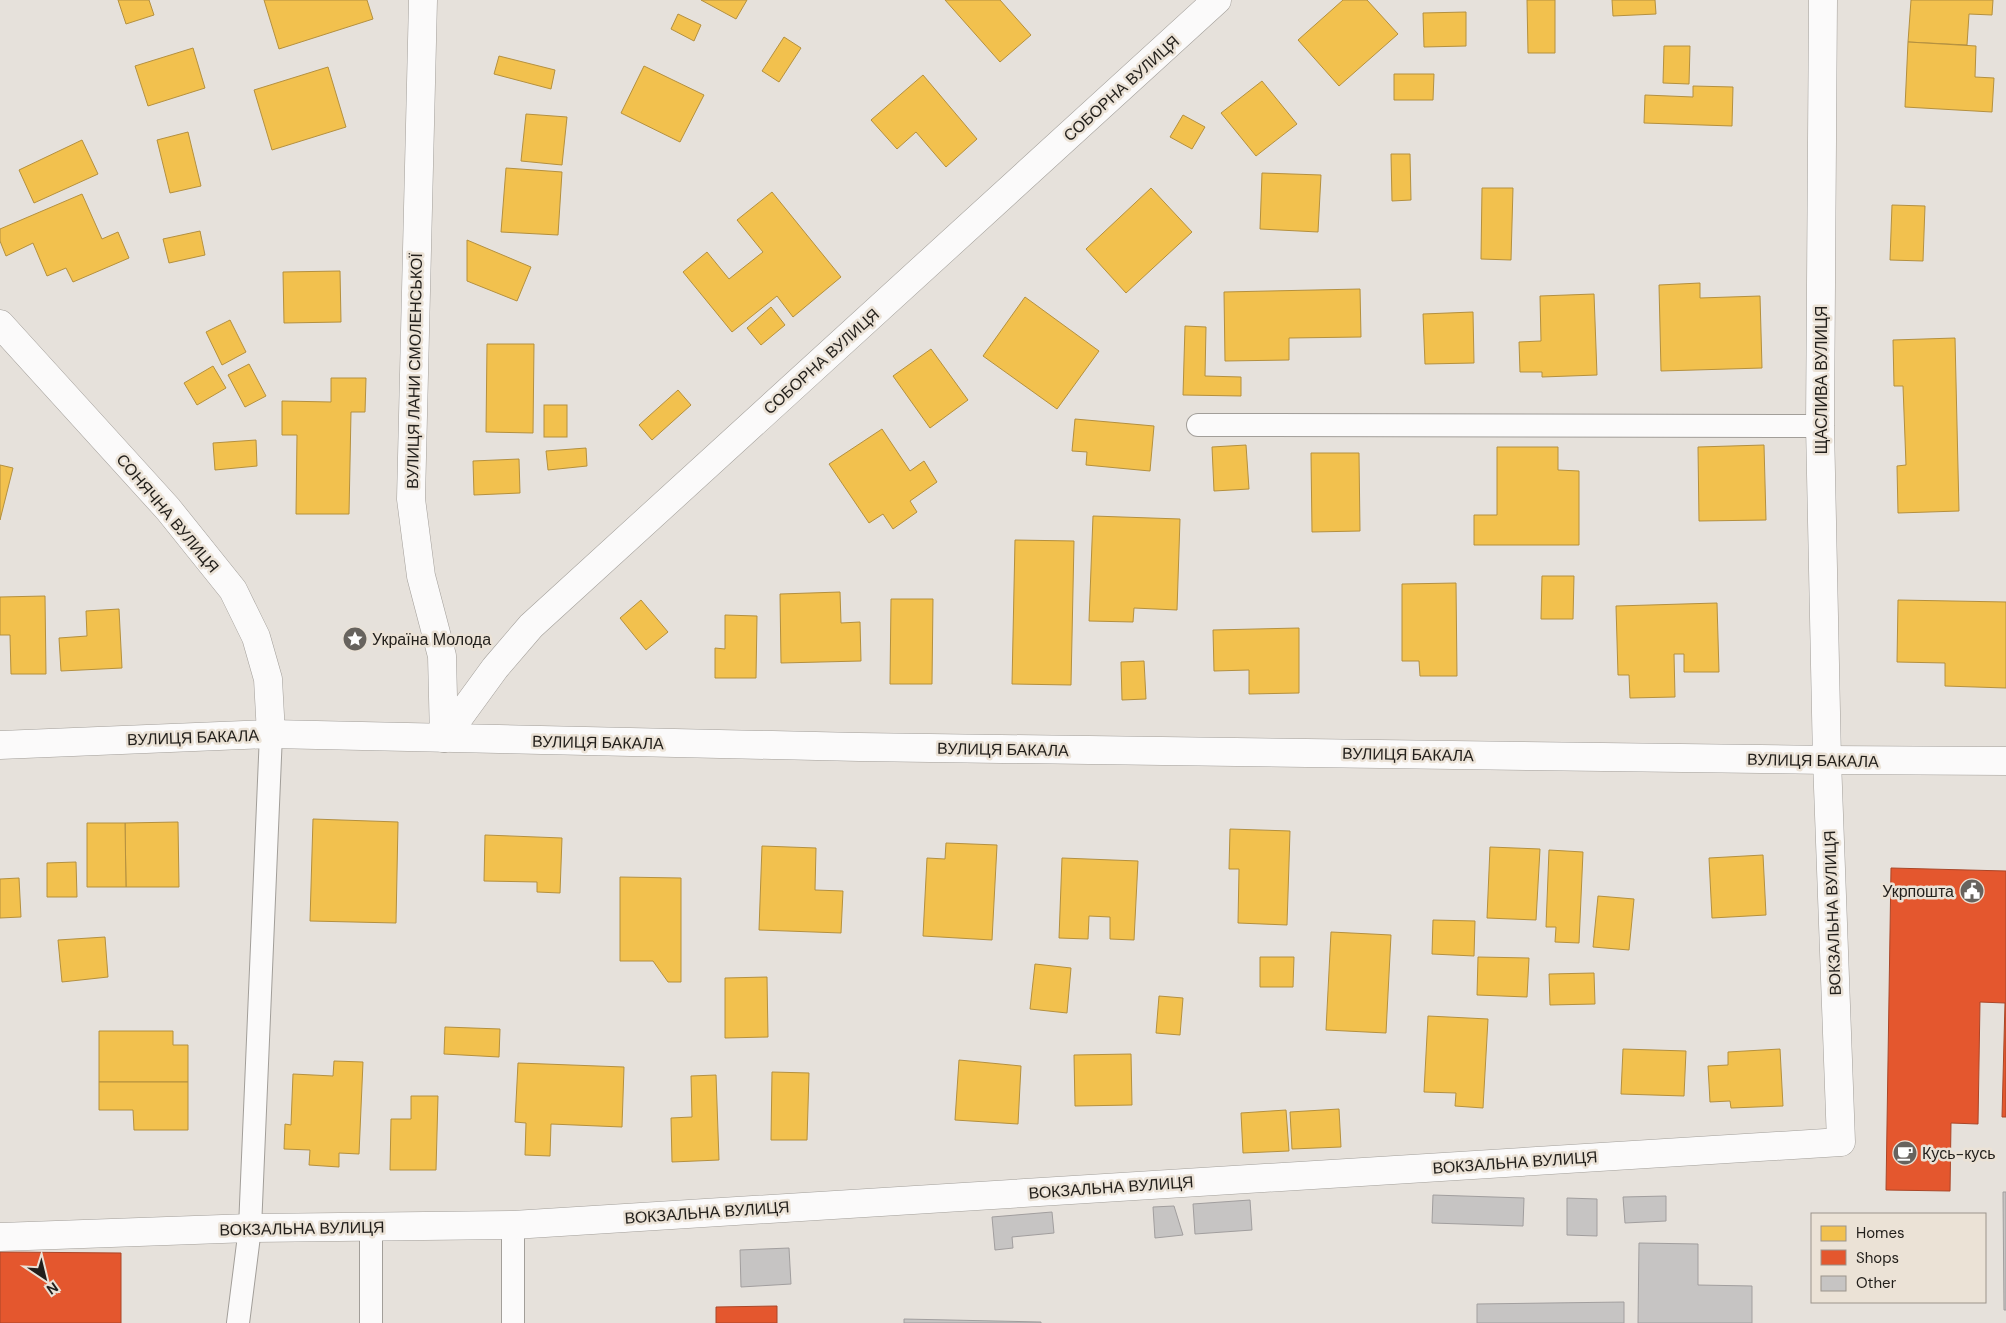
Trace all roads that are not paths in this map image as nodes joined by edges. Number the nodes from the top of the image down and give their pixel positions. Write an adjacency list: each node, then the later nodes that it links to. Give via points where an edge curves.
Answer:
1 (423, 0): 8 (street, ВУЛИЦЯ ЛАНИ СМОЛЕНСЬКОЇ, via 411,499 421,576 442,656)
2 (1217, 0): 8 (street, СОБОРНА ВУЛИЦЯ, via 531,626 495,668)
3 (1823, 0): 6 (street, ЩАСЛИВА ВУЛИЦЯ)
4 (0, 324): 7 (street, СОНЯЧНА ВУЛИЦЯ, via 168,509 233,590 256,637 268,679)
5 (1198, 425): 6 (lane)
6 (1820, 426): 10 (street, ЩАСЛИВА ВУЛИЦЯ)
7 (271, 734): 8 (street, ВУЛИЦЯ БАКАЛА); 9 (street, ВУЛИЦЯ БАКАЛА); 14 (lane)
8 (444, 738): 10 (street, ВУЛИЦЯ БАКАЛА)
9 (0, 745)
10 (1827, 760): 11 (street, ВУЛИЦЯ БАКАЛА); 12 (street, ВОКЗАЛЬНА ВУЛИЦЯ, via 1840,1142)
11 (2006, 761)
12 (513, 1224): 13 (street, ВОКЗАЛЬНА ВУЛИЦЯ); 18 (lane)
13 (371, 1226): 14 (street, ВОКЗАЛЬНА ВУЛИЦЯ); 17 (lane)
14 (250, 1228): 15 (street, ВОКЗАЛЬНА ВУЛИЦЯ); 16 (lane)
15 (0, 1237)
16 (238, 1323)
17 (371, 1323)
18 (513, 1323)

